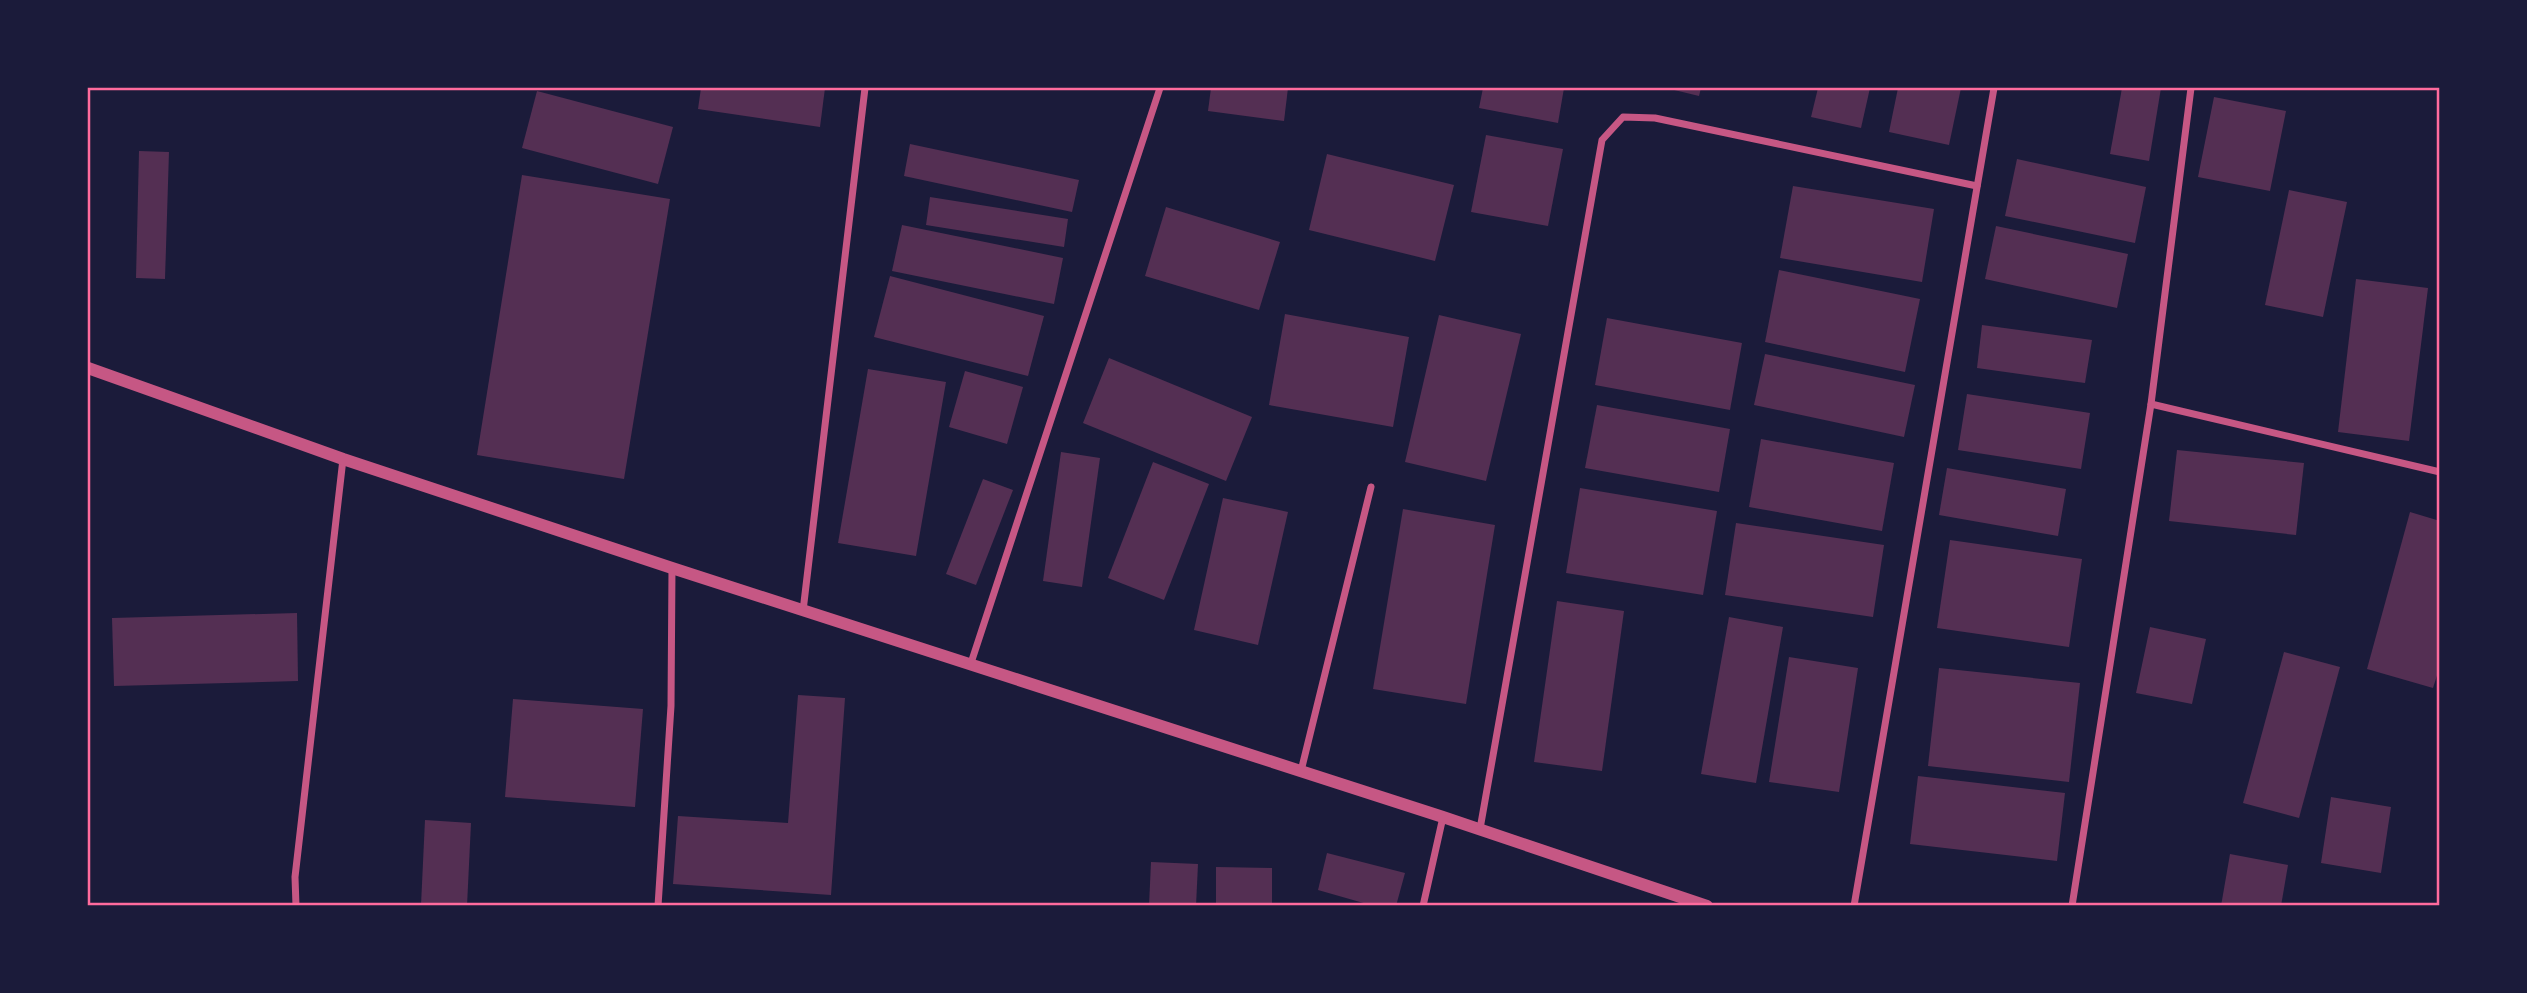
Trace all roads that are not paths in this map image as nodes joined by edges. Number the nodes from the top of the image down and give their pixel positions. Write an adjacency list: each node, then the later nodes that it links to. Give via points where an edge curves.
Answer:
1 (865, 88): 12 (street)
2 (1160, 88): 13 (street)
3 (1994, 88): 5 (street)
4 (2191, 88): 7 (street)
5 (1977, 186): 16 (street, via 1655,118 1623,117 1602,139); 21 (street)
6 (88, 368): 8 (street)
7 (2151, 404): 9 (street); 22 (street)
8 (343, 459): 11 (street); 17 (street, via 295,877)
9 (2440, 472)
10 (1371, 487): 14 (street)
11 (672, 568): 12 (street); 18 (street, via 671,706)
12 (803, 612): 13 (street)
13 (971, 663): 14 (street)
14 (1301, 771): 15 (street)
15 (1443, 817): 16 (street); 19 (street)
16 (1479, 829): 20 (street)
17 (296, 905)
18 (658, 905)
19 (1423, 905)
20 (1707, 905)
21 (1854, 905)
22 (2072, 905)

